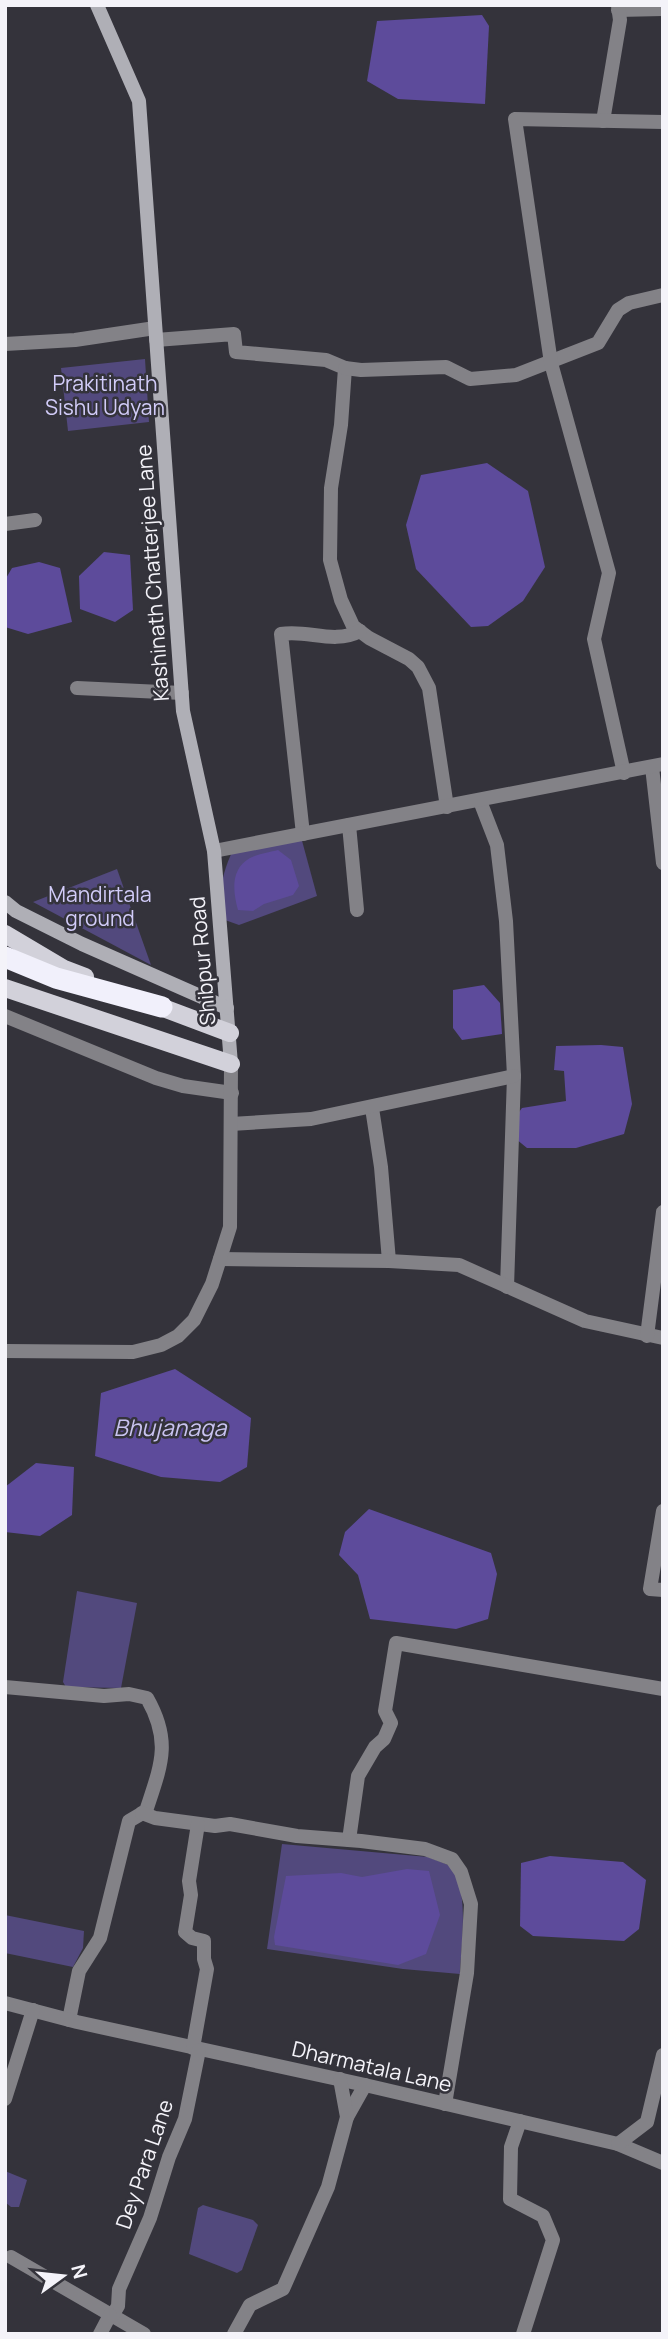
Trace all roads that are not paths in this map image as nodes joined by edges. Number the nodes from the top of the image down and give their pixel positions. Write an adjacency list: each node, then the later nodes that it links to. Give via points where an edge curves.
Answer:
1 (97, 5): 7 (street, Kashinath Chatterjee Lane, via 139,102)
2 (618, 8): 3 (street); 4 (street, via 620,20)
3 (663, 9)
4 (603, 121): 5 (street); 9 (street, via 515,120)
5 (663, 122)
6 (663, 295): 9 (street, via 629,303 618,310 598,343)
7 (156, 334): 8 (street); 10 (street, via 234,334 236,352 326,360); 15 (street, Kashinath Chatterjee Lane)
8 (5, 344)
9 (551, 363): 10 (street, via 516,375 470,379 446,367); 17 (street, via 609,573 594,639)
10 (345, 368): 13 (street, via 331,488 330,559 341,600)
11 (35, 520): 12 (street)
12 (5, 524)
13 (360, 631): 19 (street, via 409,659 429,688); 21 (street, via 348,637 281,635)
14 (77, 688): 15 (street)
15 (182, 693): 22 (street, Kashinath Chatterjee Lane)
16 (657, 765): 17 (street); 23 (street)
17 (624, 773): 18 (street)
18 (480, 801): 19 (street); 33 (street, via 497,845 502,883)
19 (447, 807): 20 (street)
20 (349, 825): 21 (street); 25 (street)
21 (303, 834): 22 (street)
22 (214, 851): 29 (street, Shibpur Road)
23 (663, 863)
24 (5, 902): 29 (street, via 82,944)
25 (358, 910)
26 (8, 944): 28 (highway, via 56,978)
27 (5, 988): 32 (main road)
28 (162, 1007): 31 (main road)
29 (228, 1008): 31 (street, Shibpur Road)
30 (8, 1020): 34 (street, via 156,1078)
31 (230, 1033): 32 (street, Shibpur Road)
32 (231, 1064): 34 (street, Shibpur Road)
33 (514, 1076): 35 (street); 40 (street)
34 (232, 1093): 36 (street, Shibpur Road)
35 (372, 1108): 36 (street, via 311,1119); 39 (street)
36 (231, 1124): 38 (street, Shibpur Road, via 230,1227)
37 (663, 1212): 41 (street)
38 (220, 1259): 39 (street); 43 (street, Shibpur Road, via 194,1320 160,1345 133,1352)
39 (389, 1261): 40 (street, via 458,1265)
40 (507, 1287): 41 (street, via 585,1321)
41 (647, 1336): 42 (street)
42 (663, 1338)
43 (5, 1351)
44 (663, 1511): 45 (street, via 650,1589)
45 (663, 1590)
46 (5, 1687): 48 (street, via 147,1698 159,1720 163,1745 156,1783)
47 (663, 1689): 50 (street, via 396,1643 385,1712 391,1723 358,1776)
48 (142, 1813): 49 (street); 53 (street, via 129,1821 100,1938 79,1971)
49 (198, 1824): 50 (street); 54 (street, Dey Para Lane, via 185,1932 204,1941 207,1969)
50 (349, 1840): 59 (street, via 425,1849 452,1859 461,1872 471,1904 467,1973)
51 (5, 2003): 52 (street, Dharmatala Lane)
52 (33, 2010): 53 (street, Dharmatala Lane); 58 (street)
53 (69, 2020): 54 (street, Dharmatala Lane)
54 (196, 2049): 56 (street, Dharmatala Lane); 65 (street, Dey Para Lane, via 185,2119)
55 (663, 2055): 62 (street, via 647,2122)
56 (340, 2079): 57 (street, Dharmatala Lane); 60 (street)
57 (365, 2085): 59 (street, Dharmatala Lane); 60 (street)
58 (5, 2099)
59 (445, 2104): 61 (street, Dharmatala Lane)
60 (347, 2117): 68 (street, via 328,2187 283,2289 250,2305)
61 (520, 2121): 62 (street, Dharmatala Lane); 69 (street, via 511,2147 510,2199 543,2216 553,2240)
62 (618, 2144): 63 (street, Dharmatala Lane)
63 (663, 2163)
64 (11, 2257): 65 (street)
65 (111, 2316): 66 (street, Dey Para Lane); 67 (street)
66 (100, 2334)
67 (144, 2334)
68 (234, 2334)
69 (523, 2334)

